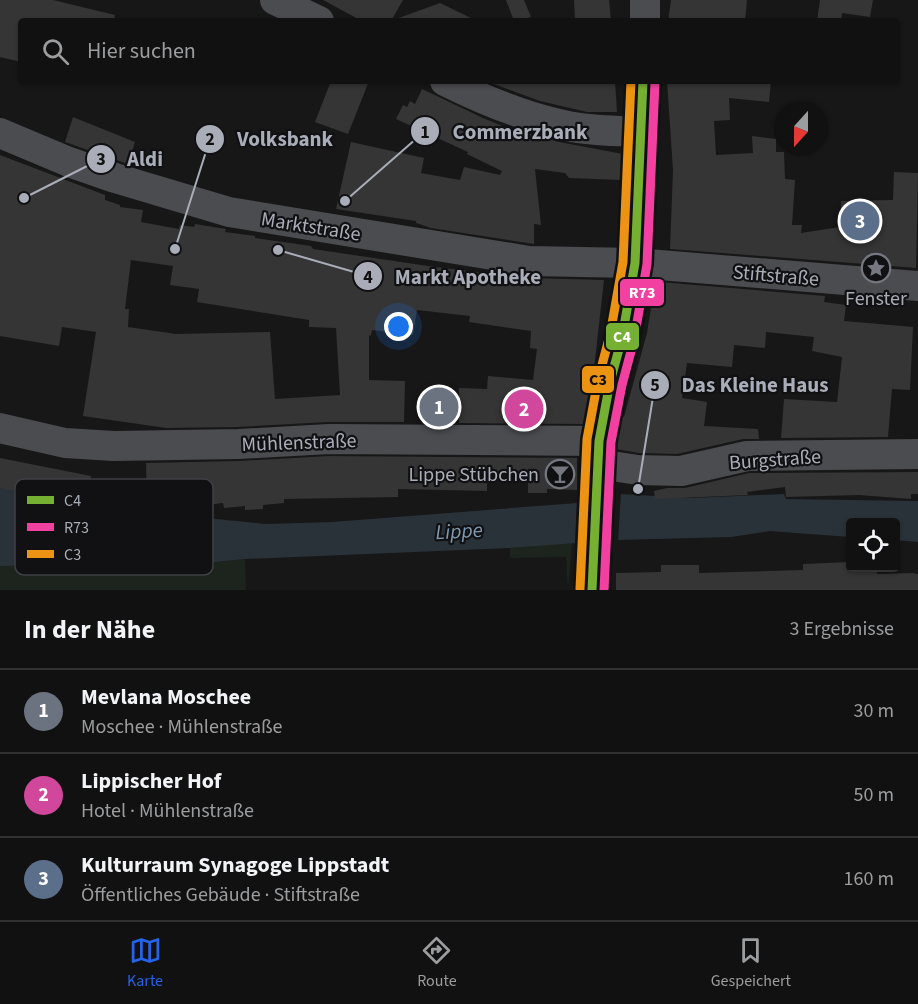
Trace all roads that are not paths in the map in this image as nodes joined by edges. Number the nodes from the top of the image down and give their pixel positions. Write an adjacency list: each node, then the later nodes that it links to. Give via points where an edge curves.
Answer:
1 (275, 0): 3 (street)
2 (645, 0): 4 (street)
3 (314, 18)
4 (645, 18)
5 (452, 84): 7 (street, via 483,100 563,125)
6 (643, 84): 7 (street)
7 (642, 132): 9 (street)
8 (0, 133): 9 (street, Marktstraße, via 115,178 229,212 529,261)
9 (635, 263): 10 (street, Stiftstraße); 13 (street, via 610,382)
10 (918, 286)
11 (0, 428): 13 (street, Mühlenstraße, via 65,442 114,446 329,439)
12 (918, 454): 13 (street, Burgstraße, via 747,456 681,471)
13 (598, 465): 14 (street)
14 (592, 590)

